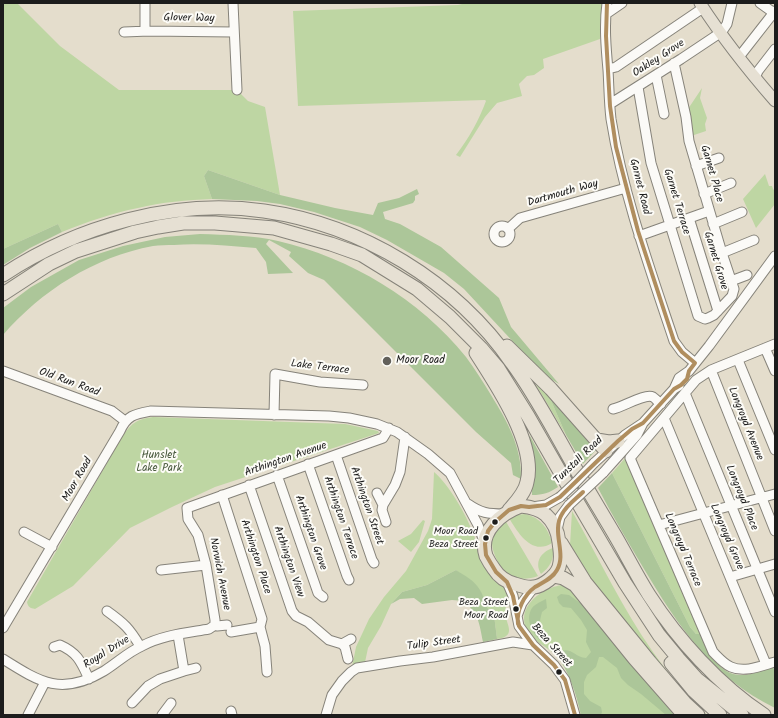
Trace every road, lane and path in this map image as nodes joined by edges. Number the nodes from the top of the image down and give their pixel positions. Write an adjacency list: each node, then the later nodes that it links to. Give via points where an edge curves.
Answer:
1 (144, 3): 10 (street)
2 (233, 3): 12 (street)
3 (607, 3): 9 (street, Garnet Road)
4 (622, 3): 9 (street)
5 (732, 3): 13 (street)
6 (760, 3): 8 (street)
7 (702, 5): 13 (main road); 17 (street, via 616,66)
8 (774, 12): 15 (street)
9 (606, 14): 17 (street, Garnet Road)
10 (145, 30): 11 (street, Glover Way); 12 (street, Glover Way)
11 (124, 32)
12 (233, 32): 21 (street)
13 (723, 34): 15 (main road); 16 (street, Oakley Grove)
14 (775, 49): 18 (street)
15 (739, 57): 18 (main road)
16 (674, 63): 19 (street, Oakley Grove); 26 (street, Garnet Place)
17 (608, 69): 23 (street, Garnet Road)
18 (757, 74): 22 (main road)
19 (656, 75): 20 (street, Oakley Grove); 24 (street)
20 (638, 87): 23 (street, Oakley Grove); 34 (street, Garnet Terrace, via 651,163)
21 (237, 90)
22 (775, 101)
23 (610, 104): 28 (street, Garnet Road)
24 (664, 114)
25 (718, 158): 26 (street)
26 (696, 166): 29 (street, Garnet Place)
27 (731, 183): 29 (street)
28 (626, 188): 35 (street, Dartmouth Way, via 520,218); 36 (street, Garnet Road)
29 (704, 194): 30 (street, Garnet Place)
30 (709, 211): 32 (street); 33 (street, Garnet Place)
31 (742, 212): 33 (street)
32 (689, 218): 34 (street); 45 (street, Garnet Grove)
33 (713, 224): 38 (street, Garnet Place)
34 (670, 226): 36 (street); 45 (street, Garnet Terrace, via 698,316 711,317)
35 (508, 229)
36 (640, 236): 50 (street, Garnet Road, via 674,341)
37 (754, 240): 38 (street)
38 (722, 253): 42 (street, Garnet Place)
39 (775, 256): 50 (street, Tunstall Road)
40 (3, 275): 44 (highway, via 46,249 122,221 184,210 245,208 280,213 340,230 411,266 432,280)
41 (747, 275): 42 (street)
42 (733, 285): 45 (street, via 732,296)
43 (3, 294): 46 (highway, via 76,251 135,232 183,223 251,226 274,228 306,236 362,255 417,289)
44 (464, 308): 64 (highway, via 522,359); 133 (highway, via 493,338 520,374 664,617 713,674)
45 (718, 311)
46 (461, 328): 82 (highway, via 503,395 526,450 528,482 522,494); 84 (highway, via 498,368)
47 (775, 344): 48 (street)
48 (765, 348): 49 (street); 53 (street)
49 (738, 360): 51 (street); 66 (street)
50 (695, 363): 56 (street, Tunstall Road, via 687,379)
51 (711, 370): 55 (street, via 696,380); 76 (street, Longroyd Avenue)
52 (3, 371): 60 (street, Old Run Road, via 112,411)
53 (775, 371)
54 (363, 385): 58 (street, Lake Terrace, via 320,382 275,374)
55 (685, 393): 59 (street); 79 (street, Longroyd Place)
56 (661, 404): 57 (street, via 648,396); 61 (street, Tunstall Road)
57 (613, 409)
58 (274, 415): 60 (street, via 151,411 137,414); 62 (street, via 349,418)
59 (664, 418): 83 (street, Longroyd Grove); 86 (street, Longroyd Terrace, via 630,458)
60 (125, 421): 91 (street, Moor Road)
61 (643, 423): 65 (street, Tunstall Road); 70 (street, Tunstall Road, via 637,435)
62 (389, 428): 63 (street); 68 (street, Arthington Avenue, via 383,438)
63 (405, 437): 77 (street, via 450,473); 78 (street, via 400,472)
64 (597, 440): 65 (highway); 67 (highway)
65 (618, 441): 67 (street, Tunstall Road)
66 (775, 450)
67 (606, 451): 70 (street); 80 (street, Tunstall Road, bridge, via 560,497 546,505)
68 (336, 455): 69 (street, Arthington Avenue); 92 (street, Arthington Street)
69 (308, 464): 71 (street, Arthington Avenue); 99 (street, Arthington Terrace)
70 (611, 465): 89 (street, Tunstall Road, bridge, via 569,505 560,517)
71 (277, 475): 72 (street, Arthington Avenue); 102 (street, Arthington Grove, via 318,594)
72 (249, 485): 75 (street, Arthington Avenue); 111 (street, Arthington View, via 292,611 329,640)
73 (377, 493): 78 (street)
74 (775, 494): 76 (street)
75 (222, 495): 81 (street, Arthington Avenue); 107 (street, Arthington Place, via 262,619)
76 (761, 498): 79 (street); 87 (street, Longroyd Avenue)
77 (466, 504): 82 (street, via 490,514); 90 (street)
78 (383, 505): 85 (street)
79 (731, 506): 83 (street); 95 (street, Longroyd Place)
80 (529, 507): 82 (highway, via 521,506); 89 (highway, via 547,516)
81 (187, 508): 94 (street, Norwich Avenue, via 188,519 198,535)
82 (506, 512): 90 (highway, via 488,531)
83 (703, 513): 86 (street); 98 (street, Longroyd Grove)
84 (587, 518): 131 (highway, via 636,609 672,664 694,691); 132 (highway, via 659,635 697,679)
85 (386, 522)
86 (659, 525): 117 (street, Longroyd Terrace, via 713,652 730,666 739,669)
87 (775, 531)
88 (24, 532): 91 (street)
89 (558, 535): 97 (highway, via 561,556); 130 (highway, via 585,582 650,662)
90 (485, 544): 100 (highway, via 486,555 496,572)
91 (52, 547): 108 (street, Moor Road)
92 (374, 563)
93 (775, 564): 95 (street)
94 (206, 565): 96 (street); 106 (street, Norwich Avenue)
95 (757, 569): 98 (street); 104 (street, Longroyd Place)
96 (161, 570)
97 (553, 576): 101 (highway); 129 (highway, via 575,585)
98 (730, 577): 117 (street, Longroyd Grove)
99 (350, 580)
100 (507, 582): 101 (highway); 105 (street, Beza Street, via 513,596)
101 (534, 587): 105 (street, via 522,603)
102 (323, 597)
103 (107, 611): 113 (street, via 130,629)
104 (775, 612)
105 (516, 617): 112 (street, Beza Street, via 522,633)
106 (215, 625): 107 (street, Royal Drive, via 229,629); 109 (street, Royal Drive, via 209,629)
107 (260, 626): 120 (street, Arthington Place)
108 (3, 628)
109 (178, 635): 113 (street, Royal Drive, via 159,638); 119 (street)
110 (351, 639): 111 (street)
111 (342, 644): 115 (street)
112 (533, 645): 127 (street, Tulip Street, via 514,642 357,668 342,681 332,695); 128 (street, Beza Street, via 554,665 565,680)
113 (140, 646): 121 (street, Royal Drive, via 104,671)
114 (54, 647): 121 (street, via 60,645 71,650)
115 (348, 659)
116 (3, 660): 122 (street, Royal Drive, via 33,678)
117 (770, 663)
118 (196, 668): 119 (street)
119 (184, 671): 123 (street, via 148,686)
120 (267, 672)
121 (89, 678): 122 (street, Royal Drive, via 65,685)
122 (45, 682): 125 (street)
123 (132, 703)
124 (171, 703): 126 (street)
125 (28, 715)
126 (162, 715)
127 (326, 715)
128 (575, 715)
129 (684, 715)
130 (698, 715)
131 (720, 715)
132 (742, 715)
133 (764, 715)

